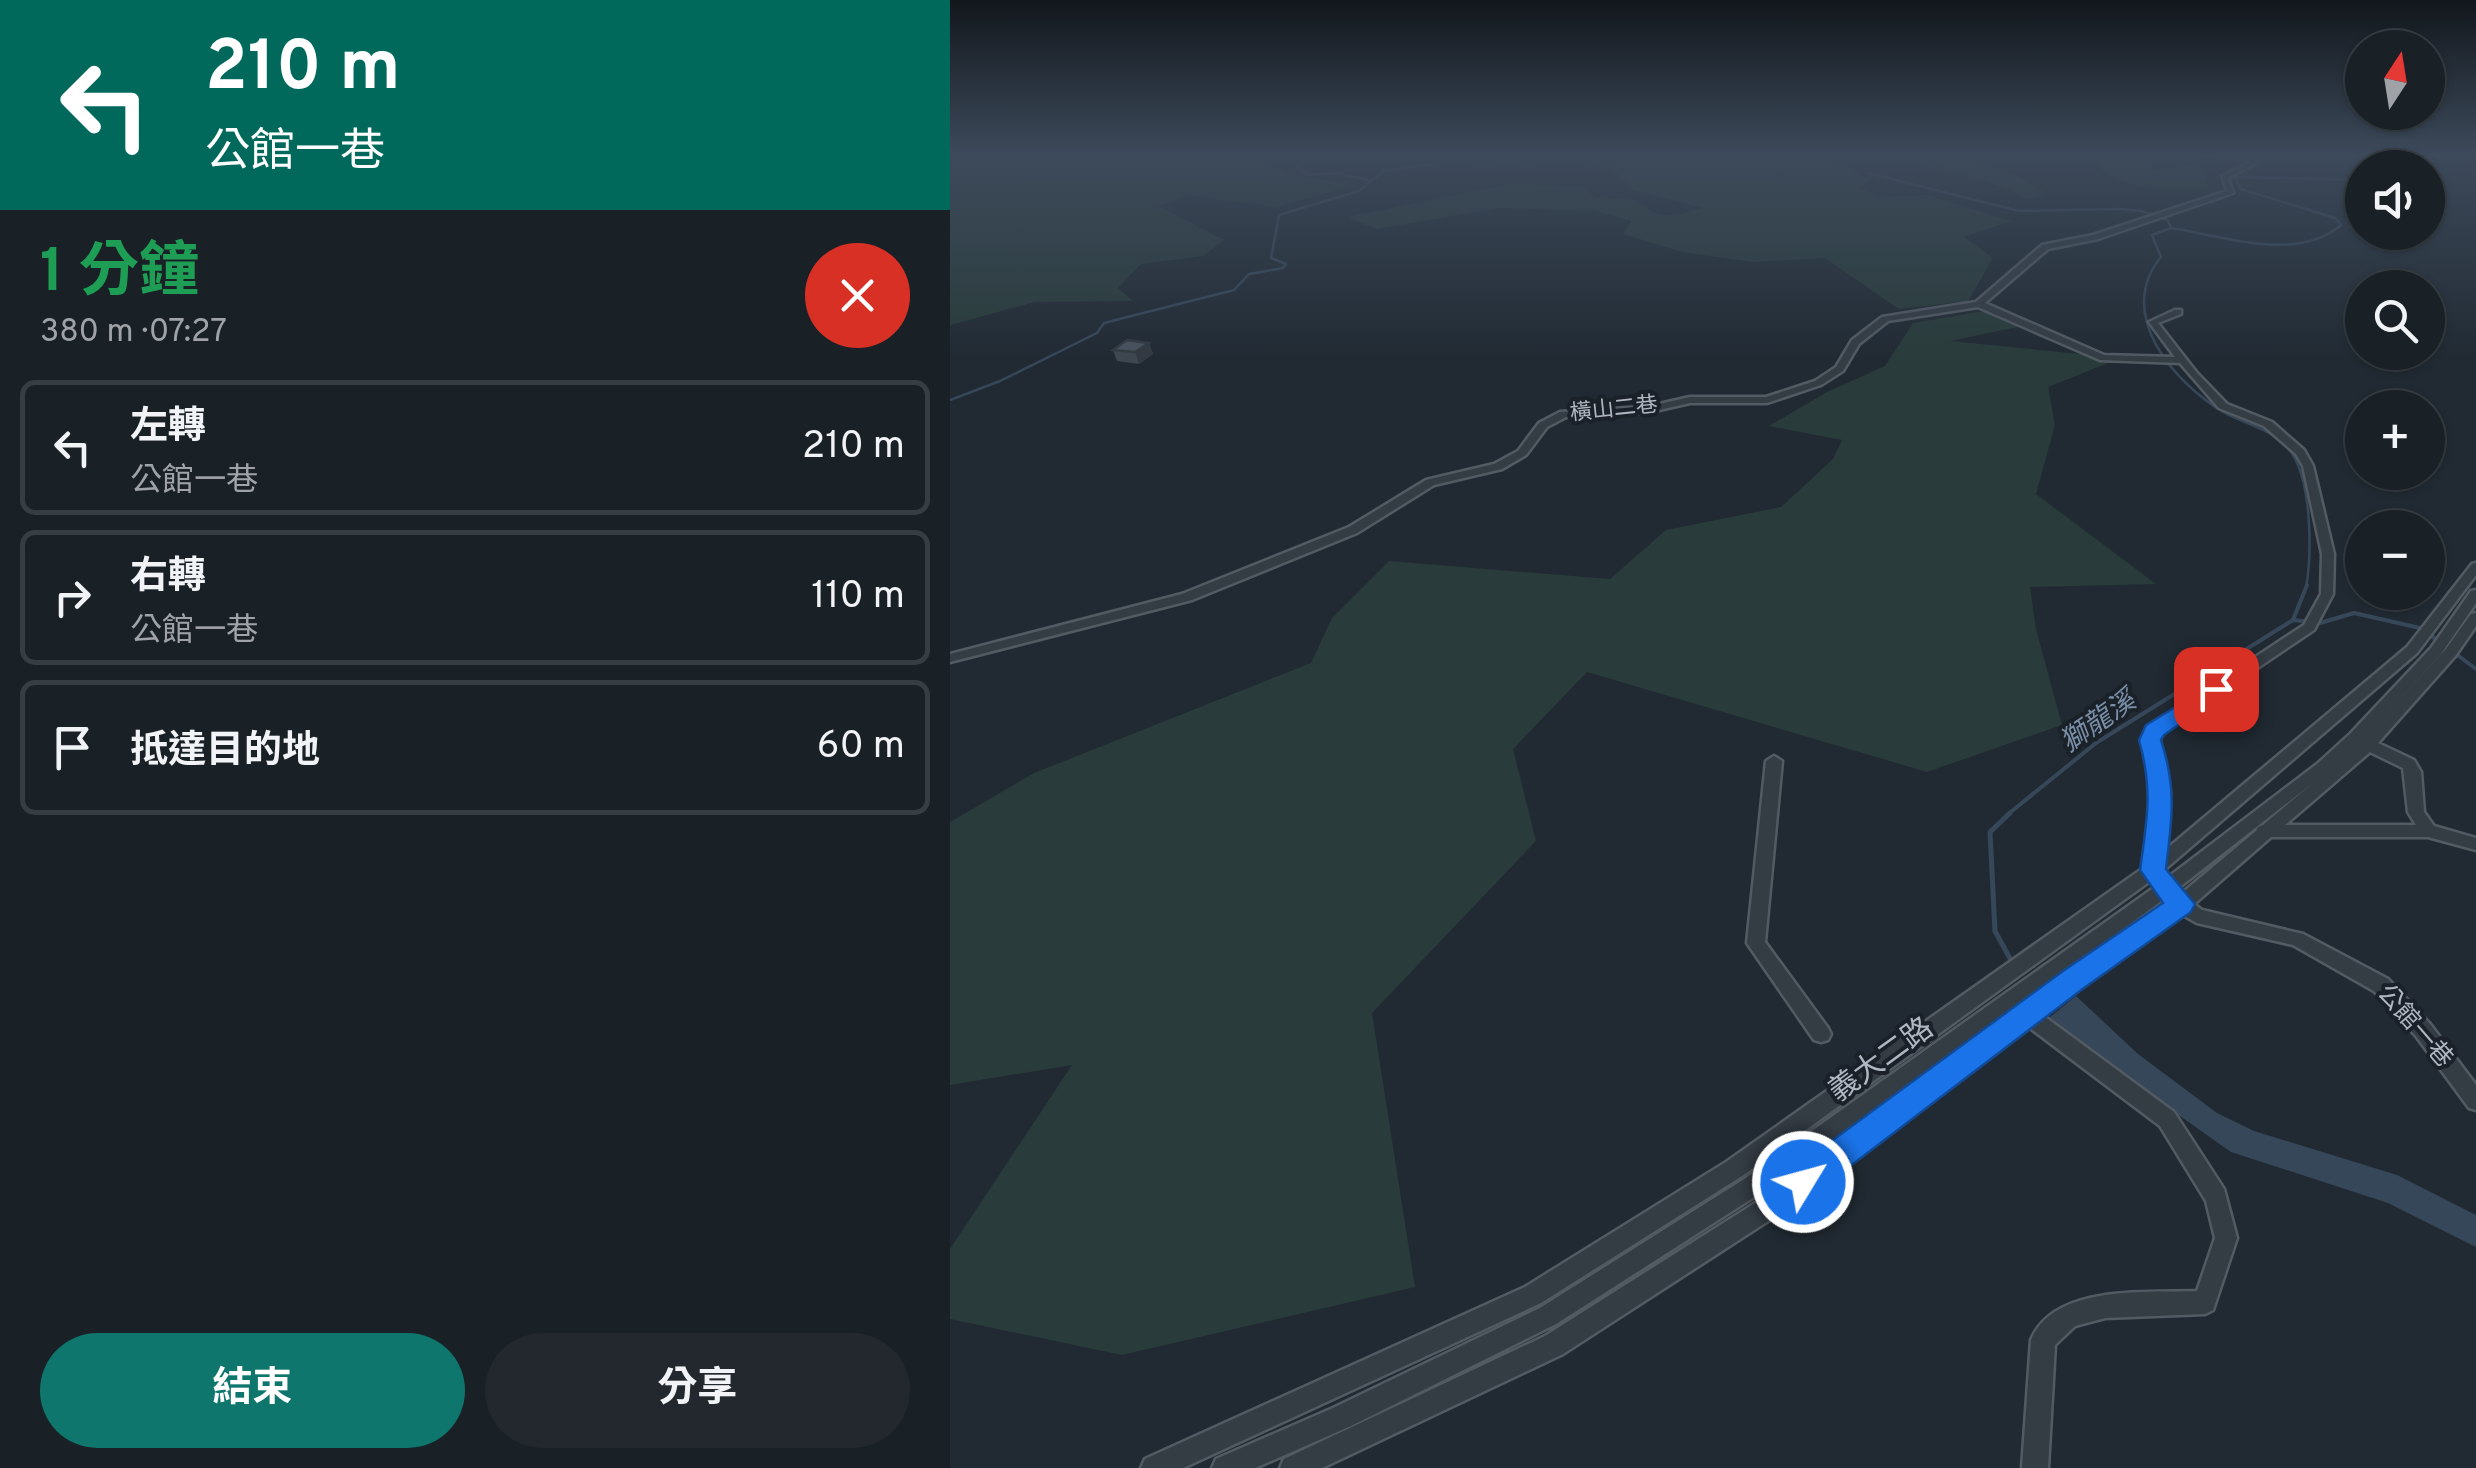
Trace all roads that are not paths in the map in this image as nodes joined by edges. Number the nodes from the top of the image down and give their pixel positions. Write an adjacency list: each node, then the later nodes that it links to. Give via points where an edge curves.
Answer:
1 (2139, 223): 2 (street, via 2045,248)
2 (1978, 304): 4 (street, via 2103,358); 8 (street, 橫山二巷, via 1885,319 1855,342 1833,376 1766,400 1690,400 1646,410 1564,414 1542,425 1522,453 1498,467 1430,482 1353,530 1187,597)
3 (2178, 312): 4 (street, via 2154,322)
4 (2178, 360): 15 (street, via 2222,406 2268,424 2300,452 2328,554 2328,594 2308,626 2154,730 2150,740 2162,799)
5 (2476, 567): 15 (street, 義大二路, via 2412,650)
6 (2476, 594): 9 (street, 義大二路)
7 (2476, 618): 9 (street, 義大二路)
8 (950, 658)
9 (2362, 741): 11 (street, 義大二路); 12 (street, 義大二路); 13 (street, via 2409,764 2416,812)
10 (1774, 761): 20 (street, via 1756,943)
11 (2240, 830): 12 (street); 16 (street, 義大二路)
12 (2268, 831): 13 (street); 17 (street, 義大二路)
13 (2428, 831): 14 (street)
14 (2476, 844)
15 (2153, 870): 16 (street, 公館一巷); 22 (street, 義大二路, via 1734,1169 1533,1296)
16 (2165, 889): 17 (street, 公館一巷); 18 (street, 義大二路)
17 (2182, 904): 18 (street, 義大二路); 21 (street, 公館一巷, via 2197,916 2297,939 2381,986)
18 (2065, 973): 19 (street, 義大二路)
19 (2018, 1007): 23 (street, 義大二路, via 1548,1316); 24 (street, 義大二路, via 1771,1206 1554,1344); 25 (street, via 2166,1119 2216,1197 2226,1238 2206,1302 2105,1306 2068,1316 2043,1340)
20 (1821, 1034)
21 (2476, 1101)
22 (1154, 1468)
23 (1225, 1468)
24 (1293, 1468)
25 (2035, 1468)

